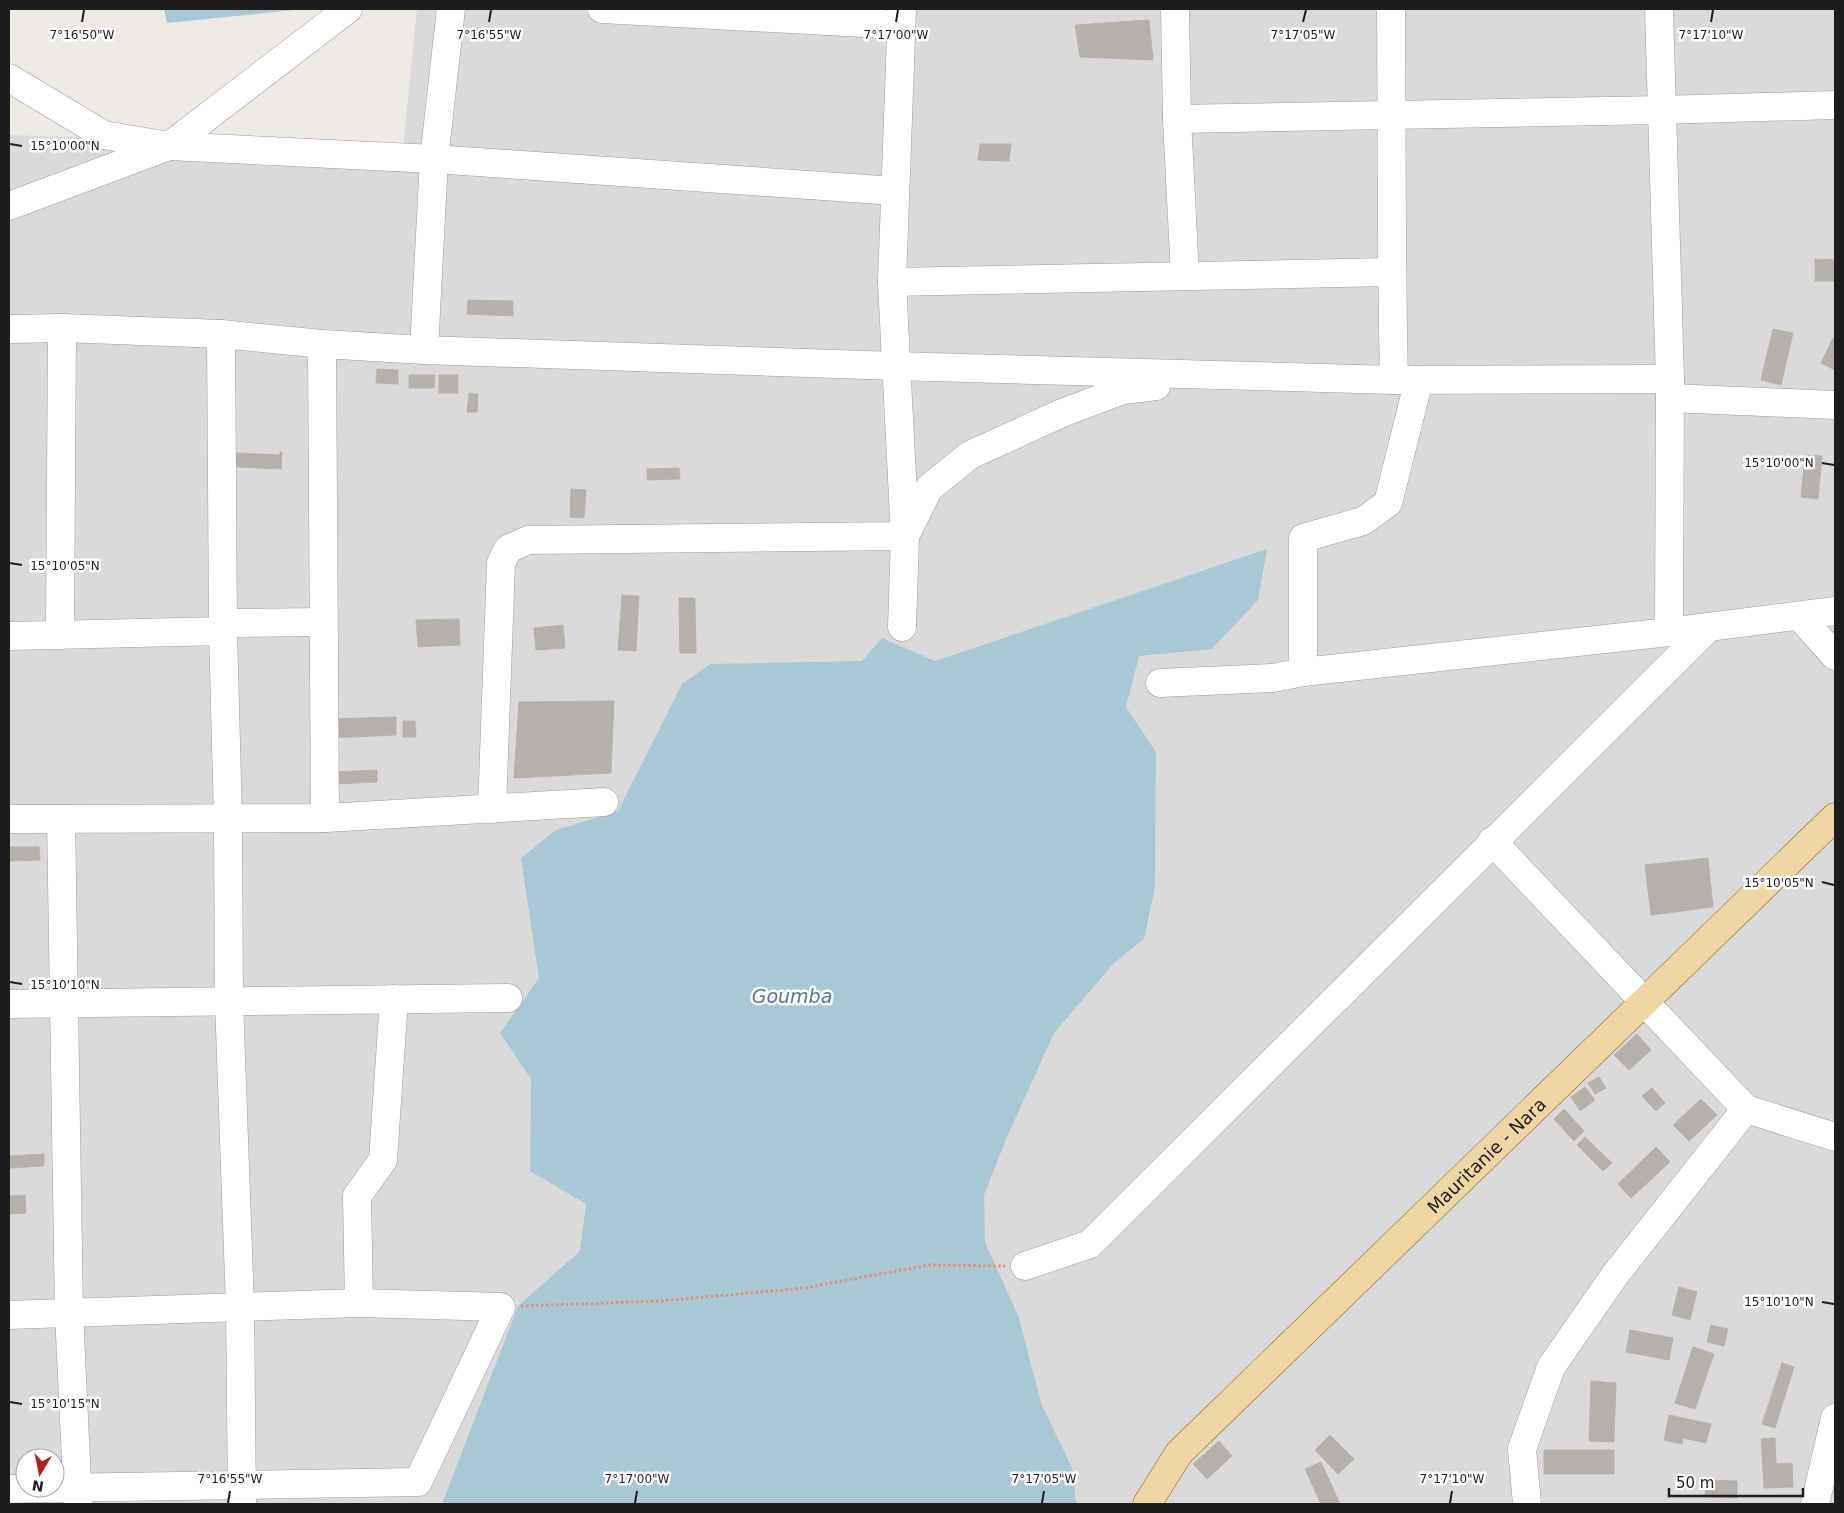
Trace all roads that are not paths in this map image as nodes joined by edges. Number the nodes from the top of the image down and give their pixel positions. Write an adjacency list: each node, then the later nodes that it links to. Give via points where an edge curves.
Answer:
1 (348, 9): 13 (street)
2 (451, 9): 14 (street)
3 (602, 9): 7 (street)
4 (1175, 9): 12 (street)
5 (1391, 9): 11 (street)
6 (1659, 9): 10 (street)
7 (902, 17): 15 (street)
8 (9, 78): 13 (street, via 104,135)
9 (1835, 105): 10 (street)
10 (1662, 110): 11 (street); 28 (street)
11 (1392, 115): 12 (street); 17 (street)
12 (1177, 119): 18 (street)
13 (169, 146): 14 (street); 16 (street)
14 (434, 159): 15 (street); 24 (street)
15 (895, 191): 19 (street)
16 (9, 206)
17 (1391, 272): 18 (street); 27 (street)
18 (1185, 276): 19 (street)
19 (892, 282): 25 (street)
20 (9, 328): 21 (street)
21 (62, 328): 22 (street); 38 (street)
22 (221, 334): 23 (street); 34 (street)
23 (322, 344): 24 (street); 33 (street)
24 (424, 350): 25 (street)
25 (896, 366): 26 (street); 30 (street)
26 (1227, 375): 27 (street); 30 (street, via 1123,390 1062,413 970,455 929,488)
27 (1406, 380): 28 (street); 41 (street, via 1388,503 1363,522 1303,538)
28 (1670, 388): 29 (street); 37 (street)
29 (1835, 405)
30 (905, 536): 35 (street); 44 (street, via 528,540 508,549 501,563)
31 (1835, 610): 32 (street)
32 (1799, 616): 36 (street); 40 (street)
33 (323, 622): 34 (street); 47 (street)
34 (223, 627): 38 (street); 46 (street)
35 (902, 627)
36 (1709, 627): 37 (street); 50 (street)
37 (1669, 632): 41 (street)
38 (60, 635): 39 (street)
39 (9, 636)
40 (1835, 656)
41 (1303, 672): 42 (street, via 1273,678)
42 (1160, 683)
43 (604, 802): 44 (street)
44 (492, 809): 47 (street)
45 (1835, 817): 54 (main road, Mauritanie - Nara)
46 (228, 818): 47 (street); 49 (street); 53 (street)
47 (325, 818)
48 (9, 819): 49 (street)
49 (61, 819): 55 (street)
50 (1492, 841): 54 (street); 59 (street, via 1090,1244)
51 (508, 998): 52 (street)
52 (394, 999): 53 (street); 60 (street, via 382,1160 357,1196)
53 (229, 1001): 55 (street); 61 (street)
54 (1645, 1001): 57 (street); 67 (main road, Mauritanie - Nara, via 1180,1453)
55 (65, 1003): 56 (street); 62 (street)
56 (9, 1004)
57 (1746, 1109): 58 (street); 68 (street, via 1615,1274 1551,1367 1522,1449)
58 (1835, 1138)
59 (1025, 1266)
60 (359, 1303): 61 (street); 66 (street, via 501,1307 418,1482)
61 (240, 1306): 62 (street); 66 (street)
62 (69, 1313): 63 (street); 65 (street)
63 (9, 1314)
64 (1835, 1418): 69 (street)
65 (70, 1493): 66 (street)
66 (242, 1495)
67 (1147, 1504)
68 (1527, 1504)
69 (1815, 1504)

